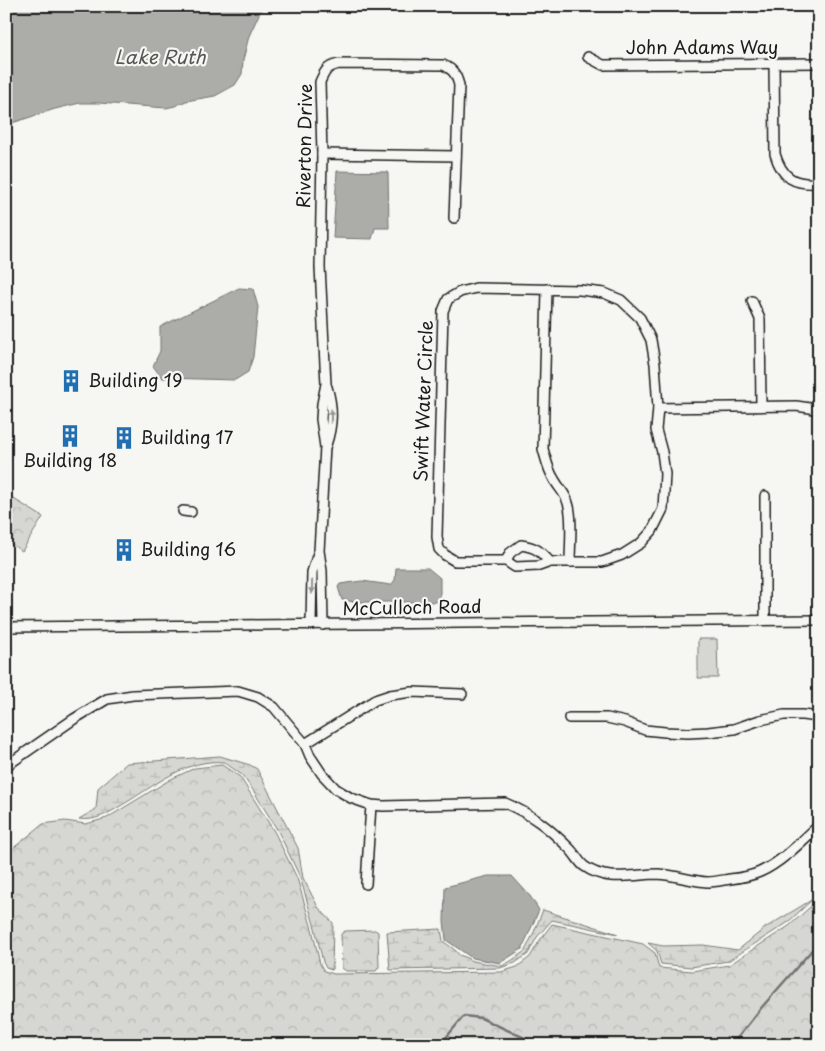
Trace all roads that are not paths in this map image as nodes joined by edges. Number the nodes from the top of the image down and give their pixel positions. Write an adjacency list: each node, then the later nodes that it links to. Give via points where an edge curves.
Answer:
1 (588, 57): 2 (street, John Adams Way, via 603,65)
2 (774, 64): 3 (street, John Adams Way); 6 (street, via 775,154 778,166 800,183)
3 (819, 64)
4 (322, 154): 5 (street); 5 (street, Riverton Drive, via 320,82 330,66 443,65 452,69 459,85); 14 (street, Riverton Drive, via 320,267 326,384 332,419 325,448)
5 (456, 156): 7 (street, Riverton Drive)
6 (819, 183)
7 (454, 218)
8 (547, 289): 11 (street, Swift Water Circle, via 604,293 620,300 640,318 651,340); 15 (street, Swift Water Circle, via 476,288 448,298 443,311 439,548 455,561); 17 (street, via 543,449 553,478 568,502)
9 (752, 301): 10 (street, via 760,319)
10 (761, 406): 11 (street); 12 (street, via 796,406)
11 (658, 408): 17 (street, Swift Water Circle, via 656,430 665,474 663,509 652,531 622,556 602,562)
12 (819, 411)
13 (765, 496): 18 (street)
14 (319, 551): 20 (street, Riverton Drive, one-way to 20, via 312,572); 21 (street, Riverton Drive)
15 (506, 561): 16 (street, Swift Water Circle, via 516,567); 16 (street, via 510,553 521,545 533,547)
16 (550, 562): 17 (street, Swift Water Circle)
17 (570, 562)
18 (765, 620): 19 (street, McCulloch Road); 21 (street, McCulloch Road)
19 (819, 620)
20 (312, 625): 21 (street, McCulloch Road); 22 (street, McCulloch Road)
21 (323, 625)
22 (6, 627)
23 (462, 694): 26 (street, via 412,692 382,697)
24 (819, 717): 25 (street, via 784,715 734,729 688,733 645,730 607,718)
25 (569, 718)
26 (305, 744): 27 (street, via 274,707 245,692 133,695 107,699 96,705); 28 (street, via 322,774 336,789)
27 (6, 766)
28 (371, 805): 29 (street, via 505,803 536,819 569,848 583,866 596,873 608,877 660,874 710,882 759,873 781,860); 30 (street)
29 (819, 825)
30 (366, 884)

